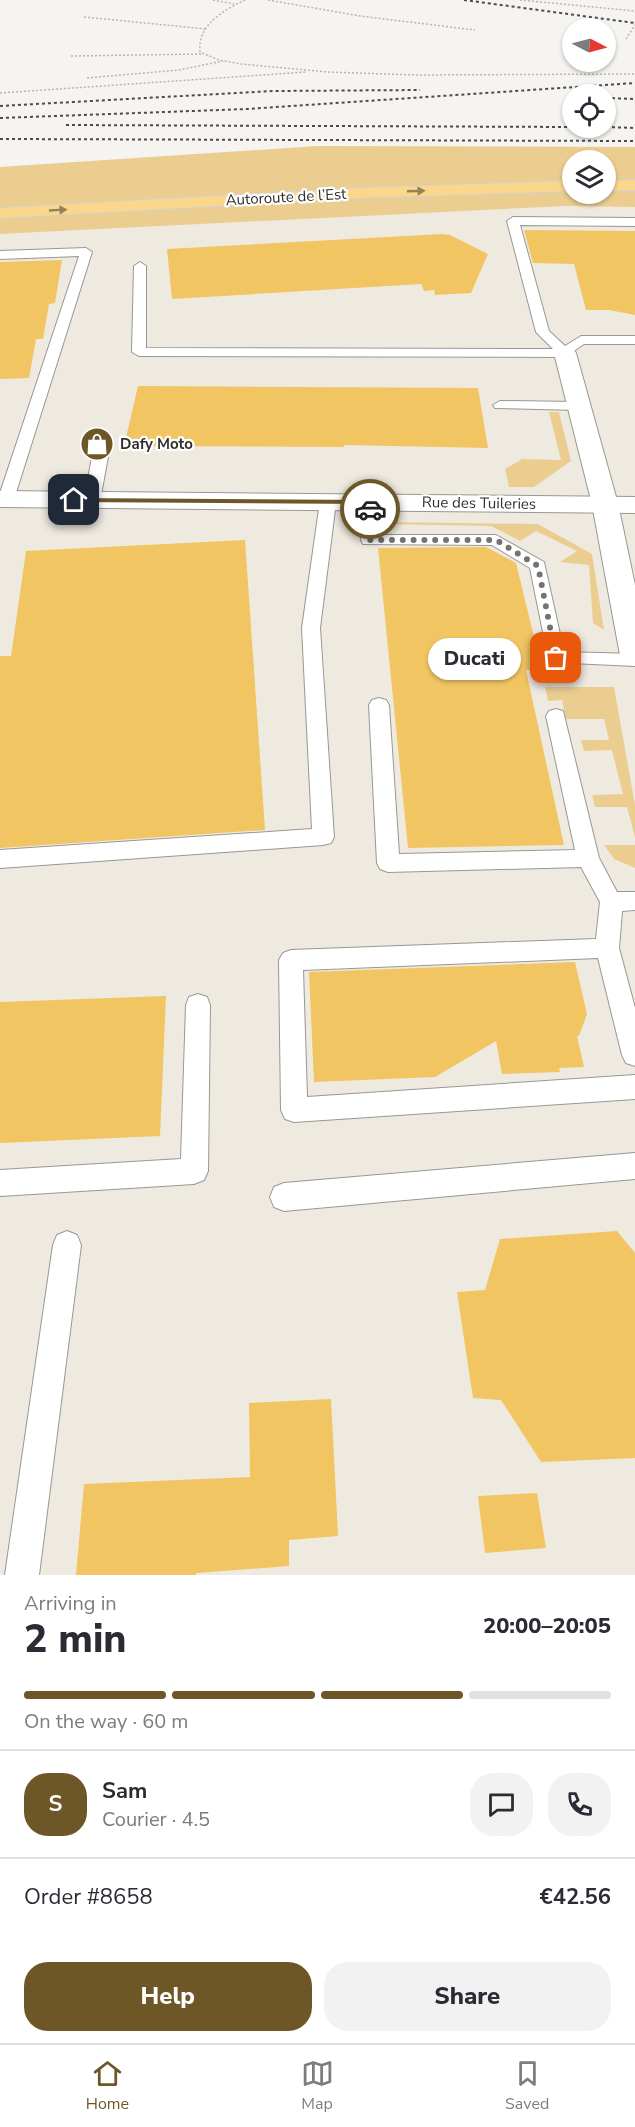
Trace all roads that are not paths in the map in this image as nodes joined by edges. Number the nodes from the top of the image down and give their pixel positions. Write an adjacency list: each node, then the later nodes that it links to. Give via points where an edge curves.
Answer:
1 (635, 185): 3 (highway)
2 (562, 186): 4 (highway, Autoroute de l’Est, one-way to 2, via 358,193)
3 (616, 186)
4 (0, 213)
5 (635, 222): 9 (lane, via 513,221 543,332)
6 (0, 255): 13 (lane, via 86,252)
7 (140, 266): 9 (lane, via 139,352)
8 (635, 340): 9 (lane, via 581,340)
9 (565, 353): 11 (street)
10 (501, 405): 11 (lane)
11 (579, 406): 17 (street)
12 (100, 457): 14 (lane)
13 (3, 500): 14 (street, Rue des Tuileries)
14 (92, 500): 15 (street, Rue des Tuileries)
15 (328, 502): 16 (street, Rue des Tuileries); 23 (lane, via 310,628 323,837)
16 (371, 502): 17 (street, Rue des Tuileries); 19 (lane, via 369,540 496,540 538,566 556,658)
17 (605, 504): 18 (street, Rue des Tuileries); 19 (street)
18 (635, 505)
19 (634, 644)
20 (379, 705): 22 (lane, via 388,863)
21 (556, 716): 22 (lane)
22 (588, 858): 25 (lane)
23 (0, 859)
24 (635, 901): 25 (lane)
25 (611, 902): 26 (lane)
26 (607, 948): 28 (lane); 29 (lane, via 291,960 294,1110)
27 (198, 1005): 31 (lane, via 194,1171)
28 (635, 1055)
29 (635, 1087)
30 (635, 1166): 32 (lane)
31 (0, 1183)
32 (284, 1197)
33 (67, 1245): 34 (lane)
34 (21, 1575)

